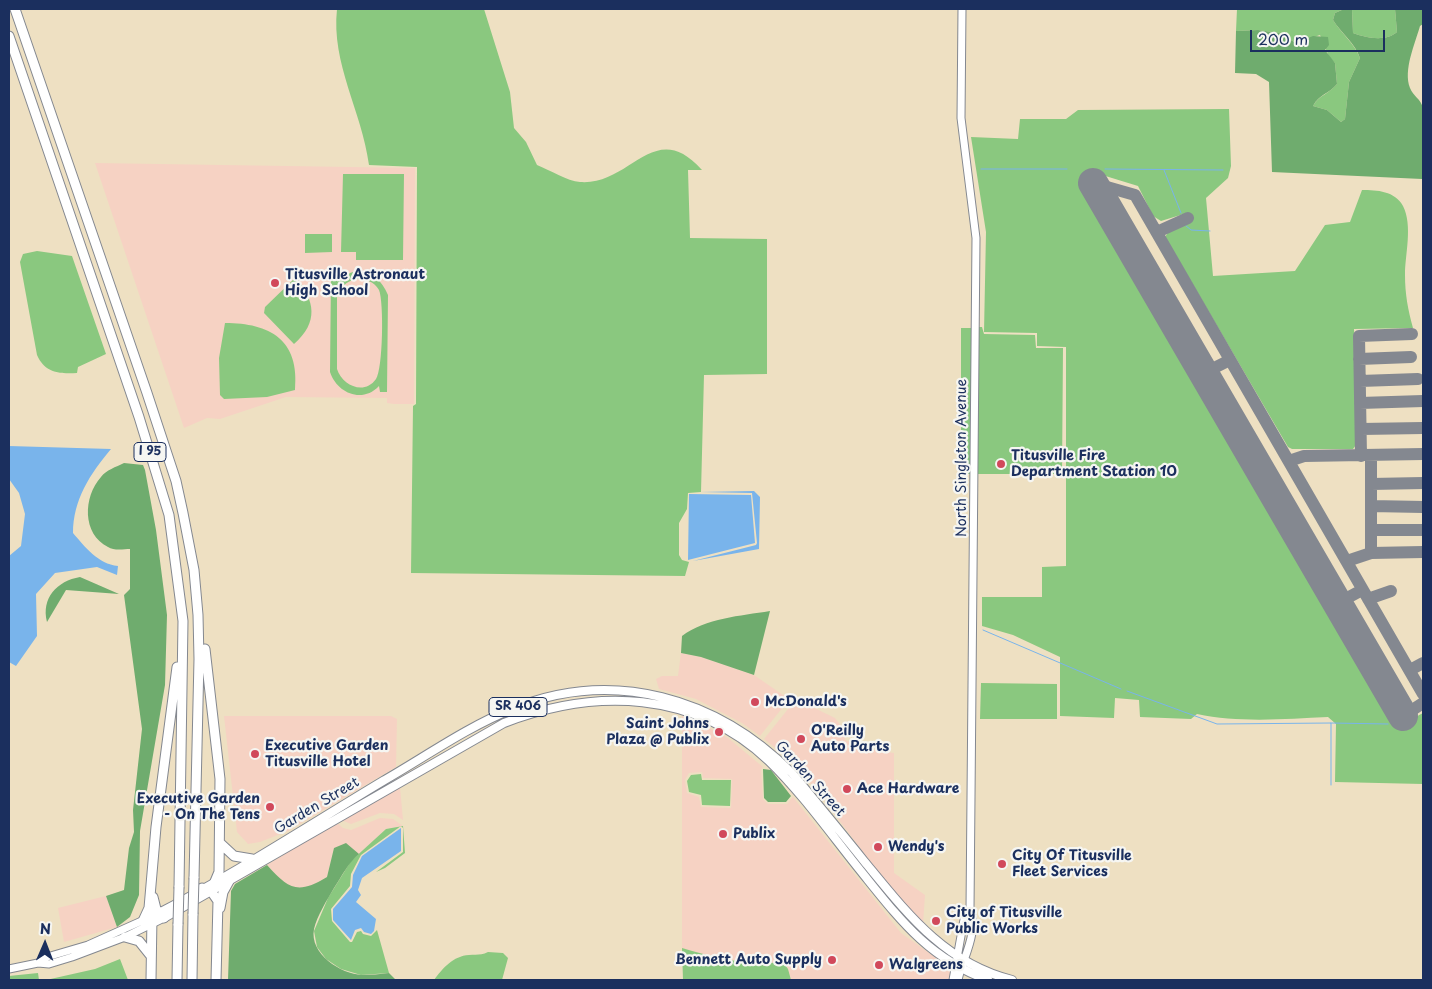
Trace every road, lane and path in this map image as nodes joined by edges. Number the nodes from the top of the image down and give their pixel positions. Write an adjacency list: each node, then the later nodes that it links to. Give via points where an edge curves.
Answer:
1 (15, 9): 4 (highway, I 95, via 176,481 194,570)
2 (962, 9): 17 (street, North Singleton Avenue, via 961,118 976,238)
3 (9, 36): 5 (highway, I 95, via 160,480 174,544)
4 (198, 615): 7 (highway, via 204,633 220,779); 29 (highway, I 95, bridge)
5 (183, 621): 12 (highway, via 178,641); 28 (highway, I 95, bridge)
6 (833, 836): 8 (main road, via 845,847); 9 (main road, Garden Street / SR 406); 14 (main road, Garden Street / SR 406, via 769,761 720,727 666,707 626,700 597,700 550,707 504,723)
7 (220, 843): 10 (highway, via 234,856); 13 (highway)
8 (854, 848): 10 (main road, Garden Street / SR 406, via 792,773 749,736 691,705 641,692 616,691 573,693 512,709); 11 (main road, Garden Street / SR 406)
9 (846, 854): 11 (main road); 25 (main road, Garden Street / SR 406, via 917,937)
10 (252, 859): 13 (main road, Garden Street / SR 406)
11 (869, 866): 22 (main road, Garden Street / SR 406, via 918,926)
12 (152, 877): 18 (highway); 18 (highway, via 149,908)
13 (216, 880): 15 (main road, Garden Street / SR 406); 16 (highway)
14 (229, 881): 16 (main road, Garden Street / SR 406); 19 (highway, via 223,892)
15 (202, 888): 16 (highway); 18 (main road, Garden Street / SR 406)
16 (211, 891): 18 (main road, Garden Street / SR 406); 19 (highway, via 218,901)
17 (970, 908): 22 (street, North Singleton Avenue, via 965,914); 24 (street, North Singleton Avenue, via 971,938)
18 (154, 918): 20 (street, Garden Street / SR 406); 21 (street, Garden Street / SR 406); 23 (highway)
19 (218, 918): 30 (highway)
20 (125, 937): 21 (street, Garden Street / SR 406); 23 (highway, via 139,941)
21 (71, 954): 26 (street, Garden Street / SR 406, via 49,964)
22 (956, 955): 24 (main road, Garden Street / SR 406); 25 (street, North Singleton Avenue)
23 (152, 956): 27 (highway)
24 (965, 960): 25 (street, North Singleton Avenue); 34 (main road, Garden Street / SR 406)
25 (958, 966): 31 (street); 32 (street); 33 (main road, Garden Street / SR 406)
26 (9, 969)
27 (151, 980)
28 (177, 980)
29 (192, 980)
30 (216, 980)
31 (953, 980)
32 (958, 980)
33 (988, 980)
34 (1012, 980)

